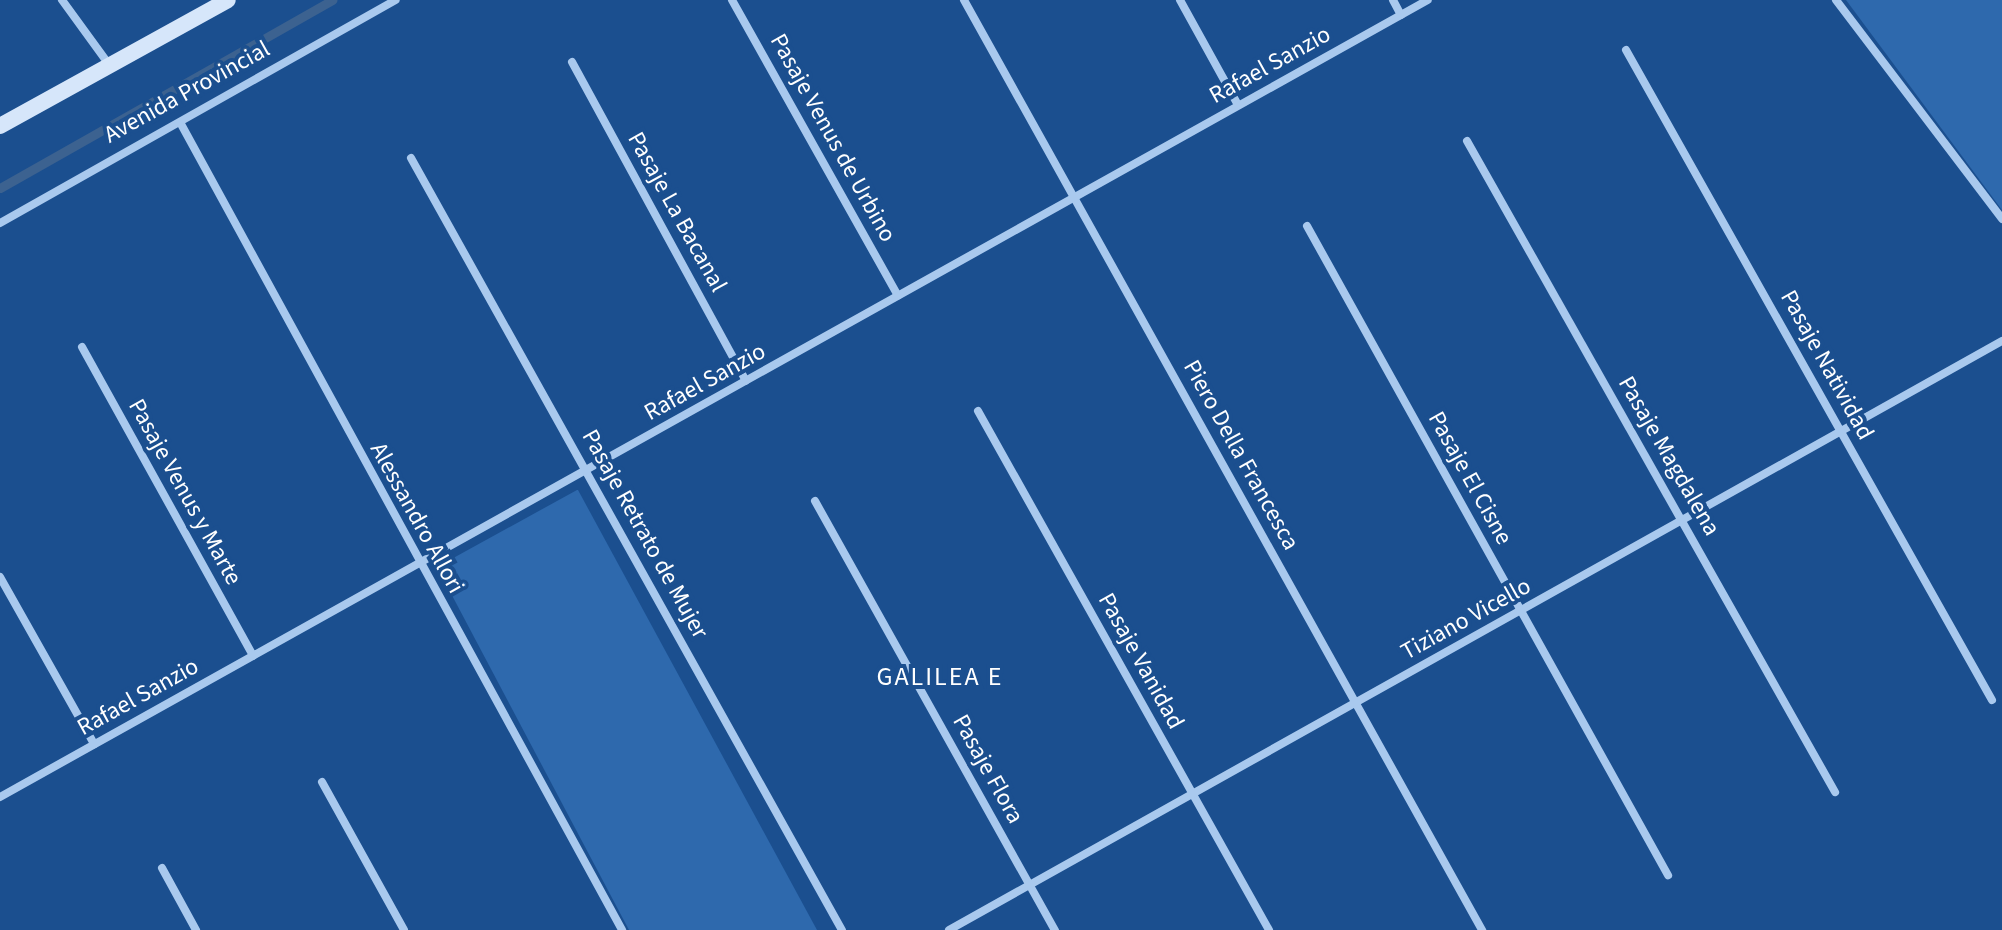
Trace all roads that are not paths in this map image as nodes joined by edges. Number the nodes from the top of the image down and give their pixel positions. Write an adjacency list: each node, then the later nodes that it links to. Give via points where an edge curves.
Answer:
1 (62, 0): 13 (street)
2 (228, 0): 13 (street)
3 (395, 0): 15 (street, Avenida Provincial)
4 (732, 0): 23 (street, Pasaje Venus de Urbino)
5 (964, 0): 19 (street, Piero Della Francesca)
6 (1180, 0): 14 (street)
7 (1393, 0): 10 (street)
8 (1428, 0): 10 (street, Rafael Sanzio)
9 (1836, 0): 20 (street)
10 (1401, 15): 14 (street, Rafael Sanzio)
11 (1626, 50): 28 (street, Pasaje Natividad)
12 (572, 62): 26 (street, Pasaje La Bacanal)
13 (108, 63): 16 (street)
14 (1238, 105): 19 (street, Rafael Sanzio)
15 (181, 124): 21 (street, Avenida Provincial); 32 (street, Alessandro Allori)
16 (0, 126)
17 (1467, 141): 31 (street, Pasaje Magdalena)
18 (411, 158): 29 (street, Pasaje Retrato de Mujer)
19 (1075, 198): 23 (street, Rafael Sanzio); 37 (street, Piero Della Francesca)
20 (2002, 219)
21 (0, 223)
22 (1307, 226): 34 (street, Pasaje El Cisne)
23 (898, 296): 26 (street, Rafael Sanzio)
24 (2002, 341): 28 (street, Tiziano Vicello)
25 (82, 347): 35 (street, Pasaje Venus y Marte)
26 (746, 381): 29 (street, Rafael Sanzio)
27 (978, 411): 41 (street, Pasaje Vanidad)
28 (1841, 431): 31 (street, Tiziano Vicello); 36 (street, Pasaje Natividad)
29 (587, 471): 32 (street, Rafael Sanzio); 49 (street, Pasaje Retrato de Mujer)
30 (815, 501): 45 (street, Pasaje Flora)
31 (1683, 520): 34 (street, Tiziano Vicello); 40 (street, Pasaje Magdalena)
32 (418, 564): 35 (street, Rafael Sanzio); 48 (street, Alessandro Allori)
33 (0, 577): 38 (street)
34 (1521, 611): 37 (street, Tiziano Vicello); 44 (street, Pasaje El Cisne)
35 (253, 656): 38 (street, Rafael Sanzio)
36 (1992, 700)
37 (1356, 703): 41 (street, Tiziano Vicello); 53 (street, Piero Della Francesca)
38 (94, 744): 42 (street, Rafael Sanzio)
39 (322, 782): 47 (street)
40 (1835, 792)
41 (1193, 795): 45 (street, Tiziano Vicello); 52 (street, Pasaje Vanidad)
42 (0, 797)
43 (162, 868): 46 (street)
44 (1668, 875)
45 (1031, 886): 50 (street, Tiziano Vicello); 51 (street, Pasaje Flora)
46 (196, 930)
47 (404, 930)
48 (622, 930)
49 (842, 930)
50 (949, 930)
51 (1055, 930)
52 (1269, 930)
53 (1482, 930)

